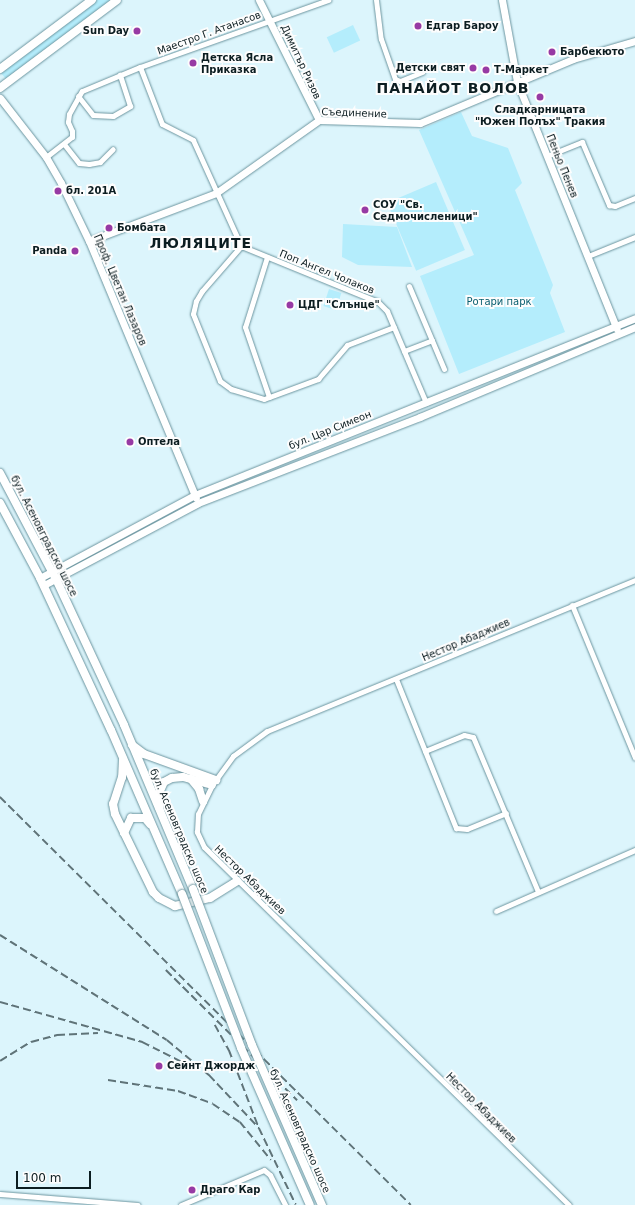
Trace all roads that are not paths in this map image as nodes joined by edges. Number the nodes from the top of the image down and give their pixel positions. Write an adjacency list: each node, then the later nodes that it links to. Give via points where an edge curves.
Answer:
1 (92, 0): 12 (main road)
2 (117, 0): 16 (main road)
3 (259, 0): 8 (street, Димитър Ризов)
4 (264, 0): 8 (street, Димитър Ризов)
5 (328, 0): 9 (street, Маестро Г. Атанасов)
6 (376, 0): 13 (street, via 381,39 395,79 400,81)
7 (502, 0): 15 (street, Пеньо Пенев)
8 (266, 11): 9 (street, Димитър Ризов)
9 (270, 20): 11 (street, Маестро Г. Атанасов); 19 (street, Димитър Ризов)
10 (635, 42): 15 (street, Съединение, via 592,52)
11 (140, 67): 14 (street, Маестро Г. Атанасов); 24 (street, via 162,124 193,140)
12 (0, 68)
13 (422, 72)
14 (120, 75): 17 (street, Маестро Г. Атанасов, via 82,91); 17 (street, via 130,106 113,116 93,115)
15 (517, 82): 19 (street, Съединение, via 420,123); 22 (street, Пеньо Пенев)
16 (0, 88)
17 (78, 96): 20 (street, via 68,122 72,137)
18 (0, 98): 23 (street, Проф. Цветан Лазаров)
19 (319, 120): 24 (street, Съединение)
20 (64, 144): 21 (street, via 79,162 89,164 100,162); 23 (street)
21 (113, 149)
22 (546, 156): 25 (street, via 582,142 609,205 615,206); 29 (street, Пеньо Пенев)
23 (46, 157): 27 (street, Проф. Цветан Лазаров)
24 (216, 193): 27 (street, Съединение); 28 (street)
25 (635, 198)
26 (635, 237): 29 (street)
27 (89, 241): 43 (street, Проф. Цветан Лазаров)
28 (241, 246): 30 (street, Поп Ангел Чолаков); 40 (street, via 202,290 193,314 220,381 231,389 264,399)
29 (588, 256): 33 (street, Пеньо Пенев)
30 (267, 257): 34 (street, Поп Ангел Чолаков, via 378,302 387,310); 40 (street, via 245,327)
31 (409, 286): 37 (street)
32 (635, 318): 33 (street, бул. Цар Симеон)
33 (616, 326): 36 (street, Пеньо Пенев); 41 (street, бул. Цар Симеон)
34 (394, 327): 38 (street, Поп Ангел Чолаков); 40 (street, via 347,345 318,379)
35 (635, 327): 36 (street, бул. Цар Симеон)
36 (619, 334): 45 (street, бул. Цар Симеон, via 420,417)
37 (432, 340): 38 (street); 39 (street)
38 (404, 351): 41 (street, Поп Ангел Чолаков)
39 (444, 369)
40 (269, 397)
41 (426, 403): 43 (street, бул. Цар Симеон)
42 (0, 473): 46 (main road, бул. Асеновградско шосе)
43 (195, 495): 45 (street, Проф. Цветан Лазаров); 46 (street, бул. Цар Симеон)
44 (0, 503): 48 (main road, бул. Асеновградско шосе)
45 (198, 503): 46 (street, бул. Цар Симеон)
46 (54, 575): 48 (street, бул. Цар Симеон); 51 (main road, бул. Асеновградско шосе)
47 (635, 580): 49 (street, Нестор Абаджиев)
48 (42, 582): 53 (main road, бул. Асеновградско шосе)
49 (572, 605): 50 (street, Нестор Абаджиев); 54 (street)
50 (396, 679): 52 (street); 56 (street, Нестор Абаджиев, via 268,731 233,756)
51 (131, 744): 56 (main road, via 144,754); 58 (main road, бул. Асеновградско шосе)
52 (425, 751): 59 (street, via 464,735 472,737); 59 (street, via 456,828 467,829)
53 (122, 755): 60 (main road, бул. Асеновградско шосе); 61 (main road, via 122,777 113,804)
54 (635, 758)
55 (190, 779): 56 (main road); 57 (main road, via 199,789); 58 (main road, via 172,778 164,782 159,793)
56 (214, 782): 57 (street, Нестор Абаджиев)
57 (202, 801): 63 (street, Нестор Абаджиев, via 197,832 204,847)
58 (158, 810): 71 (main road, бул. Асеновградско шосе, bridge, via 193,889 252,1045)
59 (506, 813): 64 (street)
60 (153, 826): 61 (main road, via 145,818 131,818); 70 (main road, бул. Асеновградско шосе, bridge, via 241,1048)
61 (124, 833): 63 (main road, via 154,892 169,905 210,898)
62 (635, 850): 64 (street)
63 (237, 881): 72 (street, Нестор Абаджиев, via 366,1004)
64 (538, 892): 65 (street)
65 (496, 911)
66 (0, 1194): 67 (street)
67 (138, 1205)
68 (181, 1205): 69 (street, via 264,1170 270,1174)
69 (285, 1205)
70 (310, 1205)
71 (322, 1205)
72 (569, 1205)

